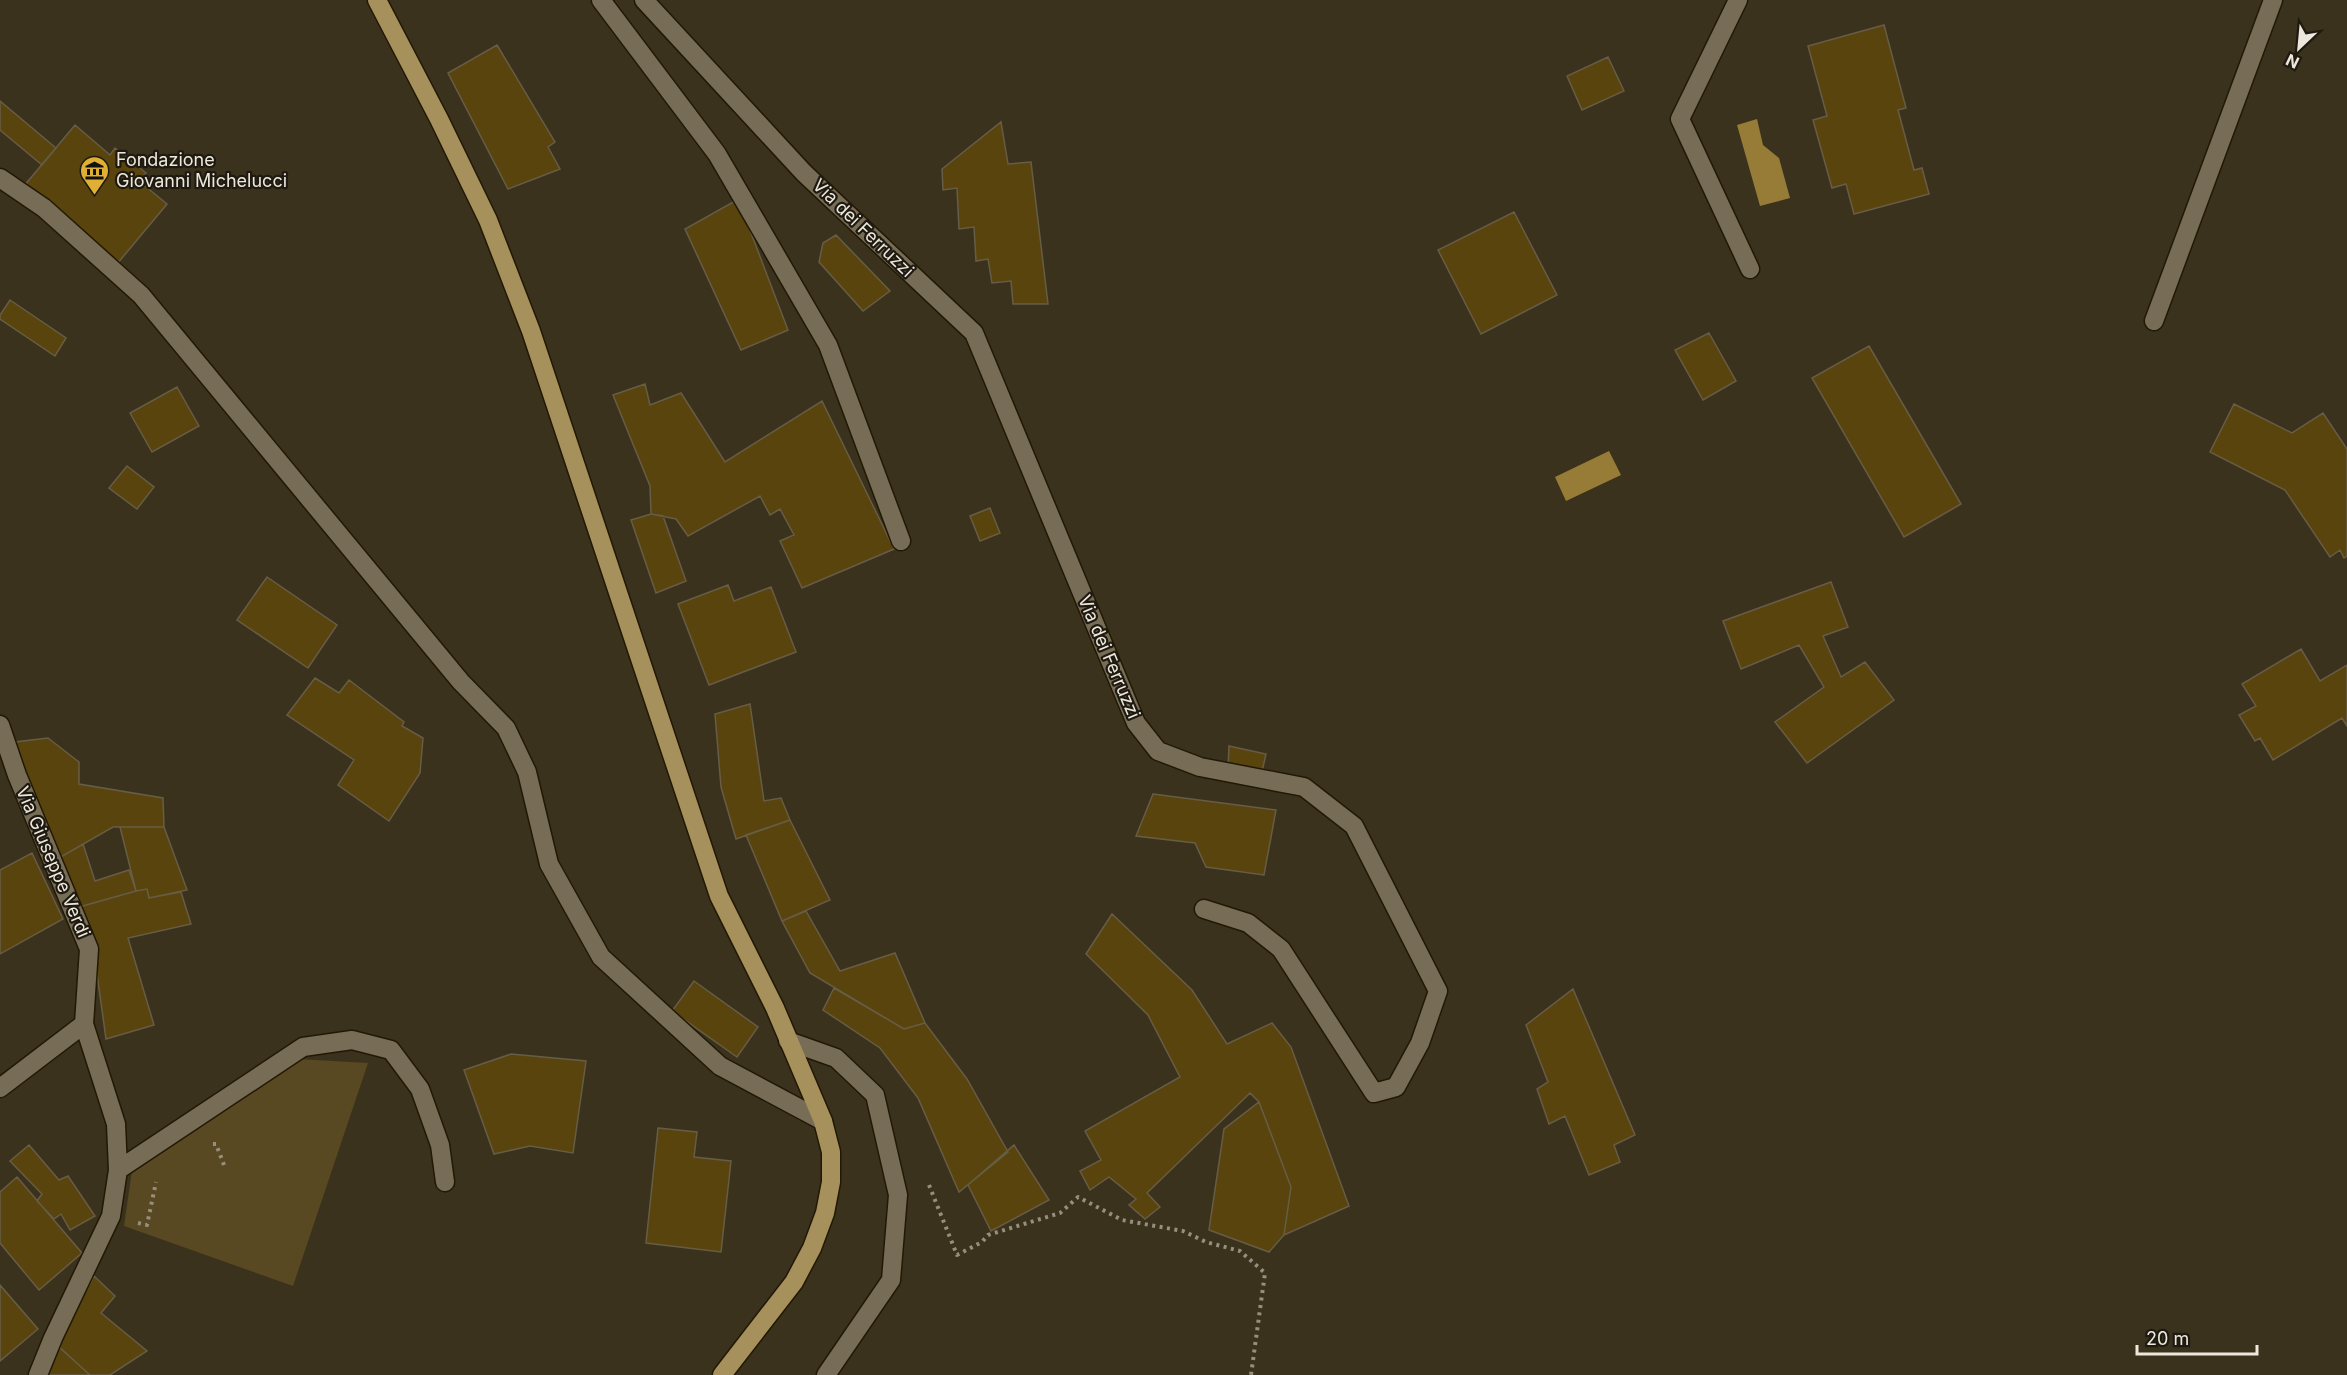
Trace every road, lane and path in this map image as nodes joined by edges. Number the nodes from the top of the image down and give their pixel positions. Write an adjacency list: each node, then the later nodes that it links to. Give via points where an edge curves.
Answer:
1 (377, 0): 13 (main road, via 488,220 534,342 719,896)
2 (601, 0): 9 (street, via 717,154 828,345)
3 (644, 0): 11 (street, Via dei Ferruzzi, via 804,172 974,333 1136,723 1158,751 1200,767 1304,787 1354,826 1438,991 1420,1043 1396,1087 1374,1093 1281,949 1248,923)
4 (1738, 0): 7 (street, via 1680,119)
5 (2272, 0): 8 (street)
6 (0, 178): 15 (street, via 44,208 141,295 461,682 506,728 527,772 549,864 601,957 720,1066)
7 (1750, 269)
8 (2154, 321)
9 (901, 541)
10 (0, 725): 12 (street, Via Giuseppe Verdi, via 89,949)
11 (1204, 909)
12 (84, 1024): 14 (street); 18 (street, Via Giuseppe Verdi, via 116,1124)
13 (788, 1041): 15 (main road); 25 (street, via 836,1058 875,1095 898,1195 891,1280)
14 (0, 1088)
15 (823, 1121): 24 (main road, via 831,1152 831,1182 812,1248 794,1282)
16 (206, 1145): 17 (path, via 216,1144)
17 (224, 1165)
18 (118, 1170): 21 (street, via 303,1047 352,1040 391,1050 420,1089 441,1145); 22 (street, Via Giuseppe Verdi)
19 (157, 1177): 22 (path, via 147,1225)
20 (925, 1177): 26 (path, via 957,1255 988,1235 1060,1212 1078,1197 1122,1220 1183,1231 1240,1251 1265,1272)
21 (445, 1182)
22 (111, 1216): 23 (street, Via Giuseppe Verdi)
23 (38, 1375)
24 (722, 1375)
25 (826, 1375)
26 (1251, 1375)

